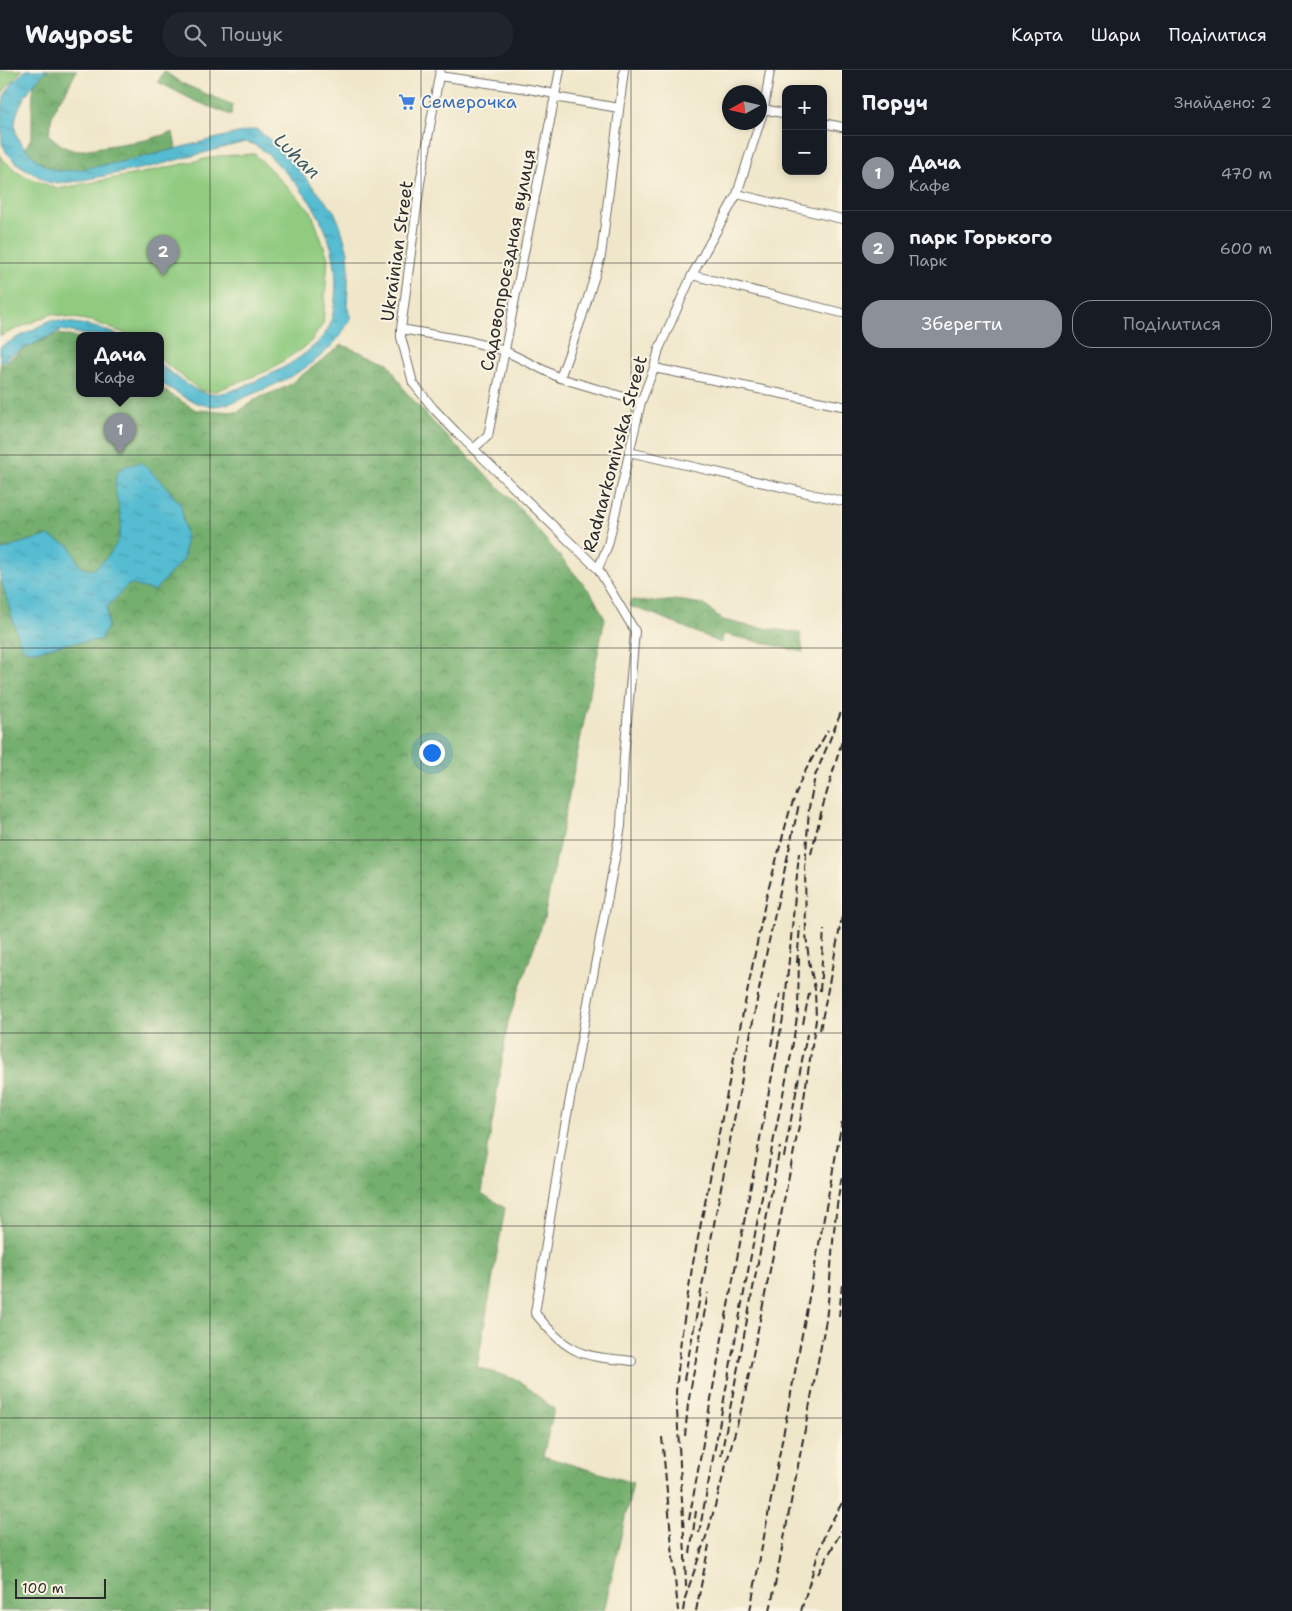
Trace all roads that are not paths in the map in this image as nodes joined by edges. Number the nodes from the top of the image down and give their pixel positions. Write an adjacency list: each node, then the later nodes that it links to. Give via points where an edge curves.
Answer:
1 (560, 70): 6 (street, Садовопроєздная вулиця)
2 (624, 70): 7 (street)
3 (770, 70): 5 (street, Radnarkomivska Street)
4 (440, 73): 6 (street, via 550,93); 17 (street, Ukrainian Street, via 420,183)
5 (767, 90)
6 (555, 97): 7 (street); 18 (street, Садовопроєздная вулиця)
7 (618, 108): 20 (street, via 601,256)
8 (767, 111): 9 (street)
9 (782, 113)
10 (827, 124): 11 (street)
11 (842, 127)
12 (758, 130): 13 (street, Radnarkomivska Street)
13 (737, 194): 14 (street); 15 (street, Radnarkomivska Street)
14 (842, 219)
15 (692, 275): 16 (street); 19 (street, Radnarkomivska Street, via 659,349)
16 (842, 313)
17 (401, 329): 18 (street, via 469,341); 23 (street, Ukrainian Street, via 413,383)
18 (505, 352): 20 (street); 23 (street, Садовопроєздная вулиця, via 488,436)
19 (654, 368): 21 (street, Radnarkomivska Street); 22 (street)
20 (560, 378): 21 (street)
21 (641, 402): 24 (street, Radnarkomivska Street)
22 (842, 406)
23 (473, 449): 26 (street, Ukrainian Street)
24 (629, 452): 25 (street); 26 (street, Radnarkomivska Street, via 608,545)
25 (842, 501)
26 (598, 569): 27 (street, Ukrainian Street, via 635,631 621,826 564,1131 535,1313 575,1351)
27 (632, 1362)

